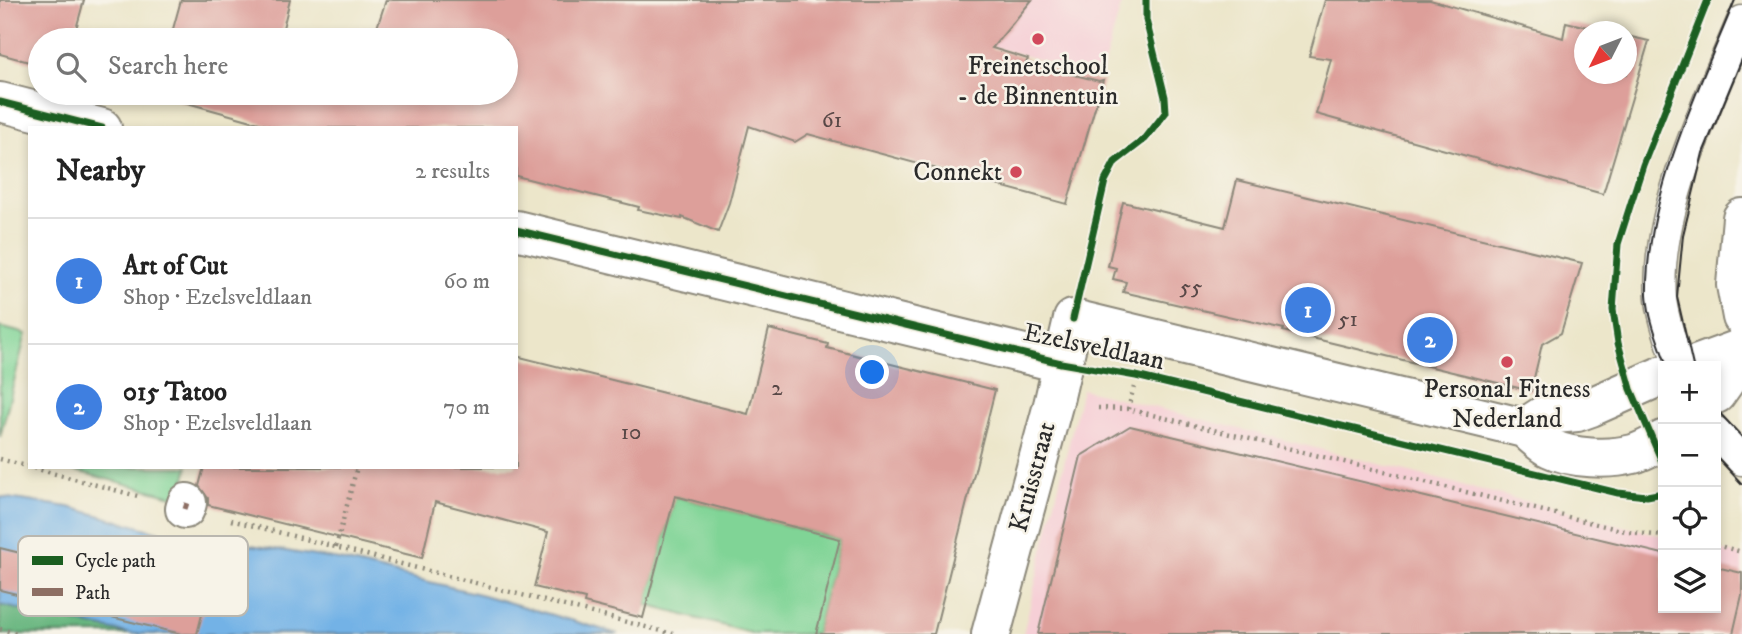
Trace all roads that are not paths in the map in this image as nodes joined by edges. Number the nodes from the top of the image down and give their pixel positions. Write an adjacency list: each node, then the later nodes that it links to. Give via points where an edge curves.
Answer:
1 (1742, 21): 10 (lane, via 1689,150 1663,241 1661,299)
2 (0, 103): 3 (street)
3 (94, 126)
4 (1742, 218): 6 (street, via 1736,285)
5 (518, 230): 12 (street, Ezelsveldlaan)
6 (1742, 317)
7 (1073, 319): 12 (street, Kruisstraat); 15 (street, Ezelsveldlaan)
8 (1742, 348): 11 (street)
9 (1742, 357): 14 (street)
10 (1678, 361)
11 (1707, 361)
12 (1061, 363): 19 (street, Kruisstraat)
13 (1658, 377): 15 (street, via 1577,412 1544,415)
14 (1721, 387)
15 (1524, 428): 17 (street, Ezelsveldlaan, via 1549,448 1597,457 1633,454)
16 (1721, 437): 18 (lane)
17 (1658, 442)
18 (1742, 460)
19 (991, 634)

